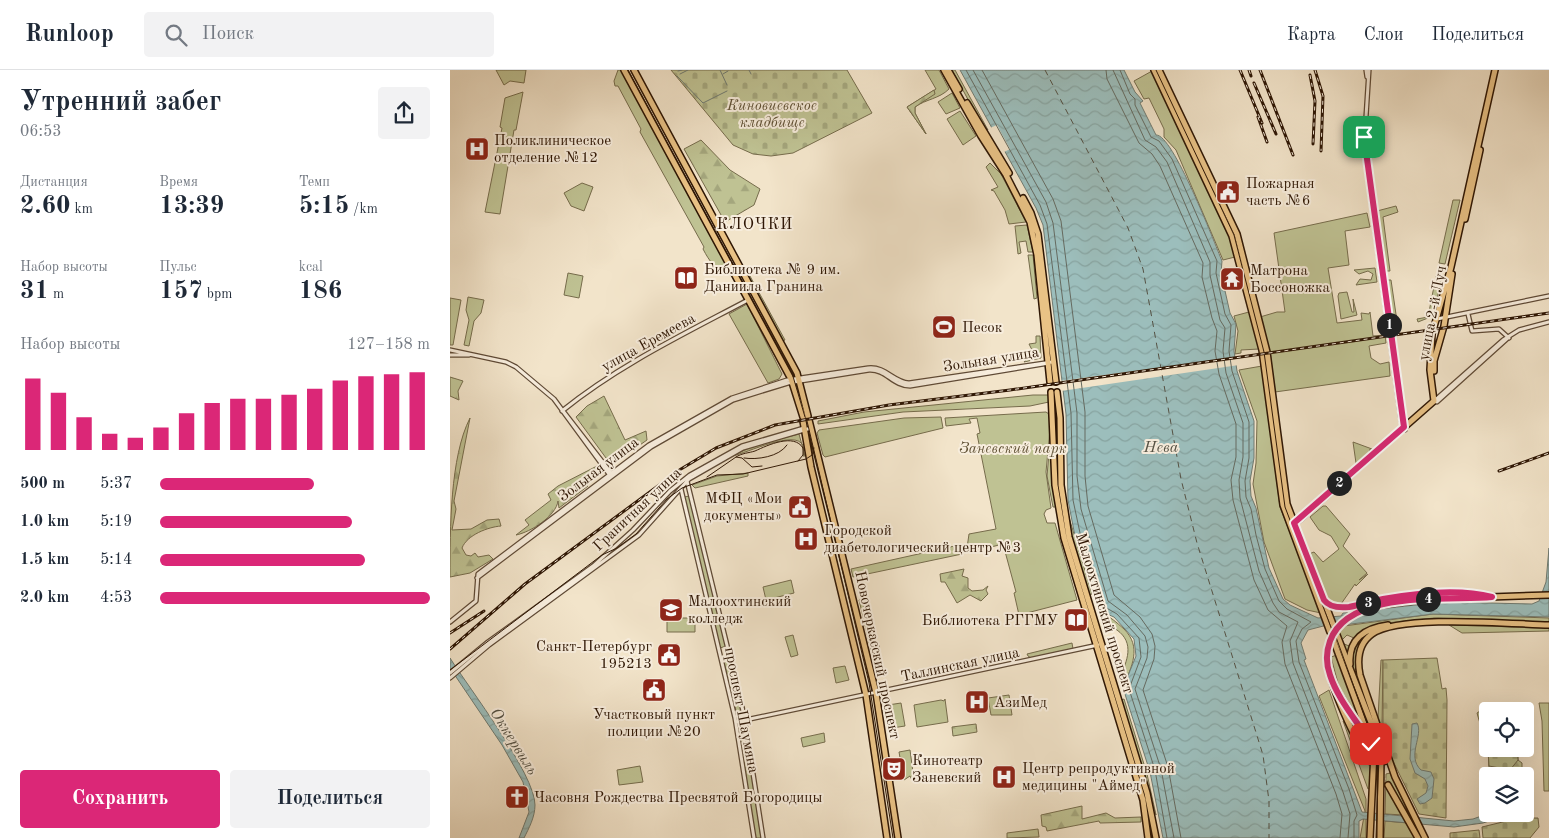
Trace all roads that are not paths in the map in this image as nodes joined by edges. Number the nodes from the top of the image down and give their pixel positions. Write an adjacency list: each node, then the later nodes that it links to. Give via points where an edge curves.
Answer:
1 (624, 70): 10 (main road)
2 (634, 70): 9 (main road)
3 (944, 70): 23 (main road, via 1030,222)
4 (948, 70): 23 (main road, via 1013,180 1037,228)
5 (1154, 70): 38 (main road, via 1233,239 1262,350 1282,500)
6 (1159, 70): 38 (main road, via 1237,234 1267,352)
7 (1367, 70): 32 (street, via 1364,148)
8 (1497, 70): 14 (main road, улица 2-й Луч); 15 (main road, улица 2-й Луч)
9 (699, 191): 10 (main road); 24 (main road)
10 (692, 194): 12 (main road)
11 (1549, 296): 13 (street)
12 (748, 300): 25 (main road); 29 (street, улица Еремеева, via 625,366)
13 (1468, 314): 14 (street); 19 (street, via 1472,331 1499,329)
14 (1446, 316): 15 (street); 18 (main road, улица 2-й Луч)
15 (1436, 320): 17 (main road, улица 2-й Луч)
16 (1549, 322): 19 (street, via 1522,328)
17 (1432, 337): 18 (main road); 28 (main road, улица 2-й Луч, via 1430,370)
18 (1441, 338): 28 (main road, улица 2-й Луч, via 1434,363)
19 (1508, 338): 28 (street)
20 (450, 350): 21 (street)
21 (460, 354): 22 (street); 29 (street, via 516,366 554,399)
22 (450, 355)
23 (1049, 362): 24 (street, Зольная улица, via 910,386 872,370); 26 (main road)
24 (800, 379): 25 (street, Зольная улица); 30 (main road)
25 (791, 381): 30 (main road); 34 (street, Зольная улица, via 732,398 649,445)
26 (1053, 382)
27 (1054, 392): 49 (main road, Малоохтинский проспект, via 1058,508 1064,538)
28 (1436, 400): 32 (main road)
29 (562, 411): 34 (street)
30 (806, 418): 31 (main road, Новочеркасский проспект); 33 (main road, Новочеркасский проспект)
31 (811, 428): 33 (street, Гранитная улица); 55 (main road, Новочеркасский проспект)
32 (1405, 428): 38 (main road)
33 (804, 430): 35 (street, Гранитная улица, via 742,446); 36 (street, Гранитная улица, via 743,448 699,472); 56 (main road, Новочеркасский проспект)
34 (611, 475): 43 (street, Зольная улица, via 478,574 476,601)
35 (680, 482): 36 (street, проспект Шаумяна); 37 (street, проспект Шаумяна); 50 (street, Гранитная улица, via 593,566 493,639)
36 (686, 483): 37 (street, Гранитная улица); 57 (street, проспект Шаумяна)
37 (681, 488): 50 (street, Гранитная улица, via 639,535); 58 (street, проспект Шаумяна)
38 (1293, 526): 41 (main road); 42 (main road)
39 (1549, 595): 40 (main road)
40 (1492, 597): 41 (street, via 1431,594 1388,598 1348,607 1331,606); 54 (main road, bridge, via 1432,599 1369,608 1345,620 1336,630 1327,660)
41 (1324, 600): 42 (main road)
42 (1327, 614): 46 (main road)
43 (450, 622)
44 (1549, 625): 45 (main road, via 1439,622)
45 (1390, 627): 51 (main road, via 1379,627 1361,634 1351,649); 62 (main road, via 1367,638 1359,654 1360,675)
46 (1332, 628)
47 (1337, 635): 51 (main road)
48 (1334, 642): 60 (main road)
49 (1098, 645): 55 (street, Таллинская улица); 68 (main road, Малоохтинский проспект, via 1143,800); 69 (main road, Малоохтинский проспект, via 1147,793)
50 (462, 666): 52 (street, Гранитная улица); 53 (street, Гранитная улица)
51 (1350, 669): 59 (main road)
52 (450, 674)
53 (450, 678)
54 (1337, 692): 60 (main road); 61 (main road, via 1357,742)
55 (876, 693): 56 (street, Таллинская улица); 67 (main road, Новочеркасский проспект)
56 (866, 695): 57 (street, Таллинская улица); 66 (main road, Новочеркасский проспект)
57 (745, 720): 58 (street, Таллинская улица); 65 (street, проспект Шаумяна)
58 (736, 722): 64 (street, проспект Шаумяна)
59 (1379, 745): 62 (main road); 71 (main road, via 1383,769)
60 (1374, 751): 61 (main road)
61 (1373, 760): 70 (main road)
62 (1395, 777): 73 (main road)
63 (1388, 785): 72 (main road)
64 (754, 838)
65 (763, 838)
66 (887, 838)
67 (898, 838)
68 (1148, 838)
69 (1156, 838)
70 (1370, 838)
71 (1380, 838)
72 (1418, 838)
73 (1425, 838)

